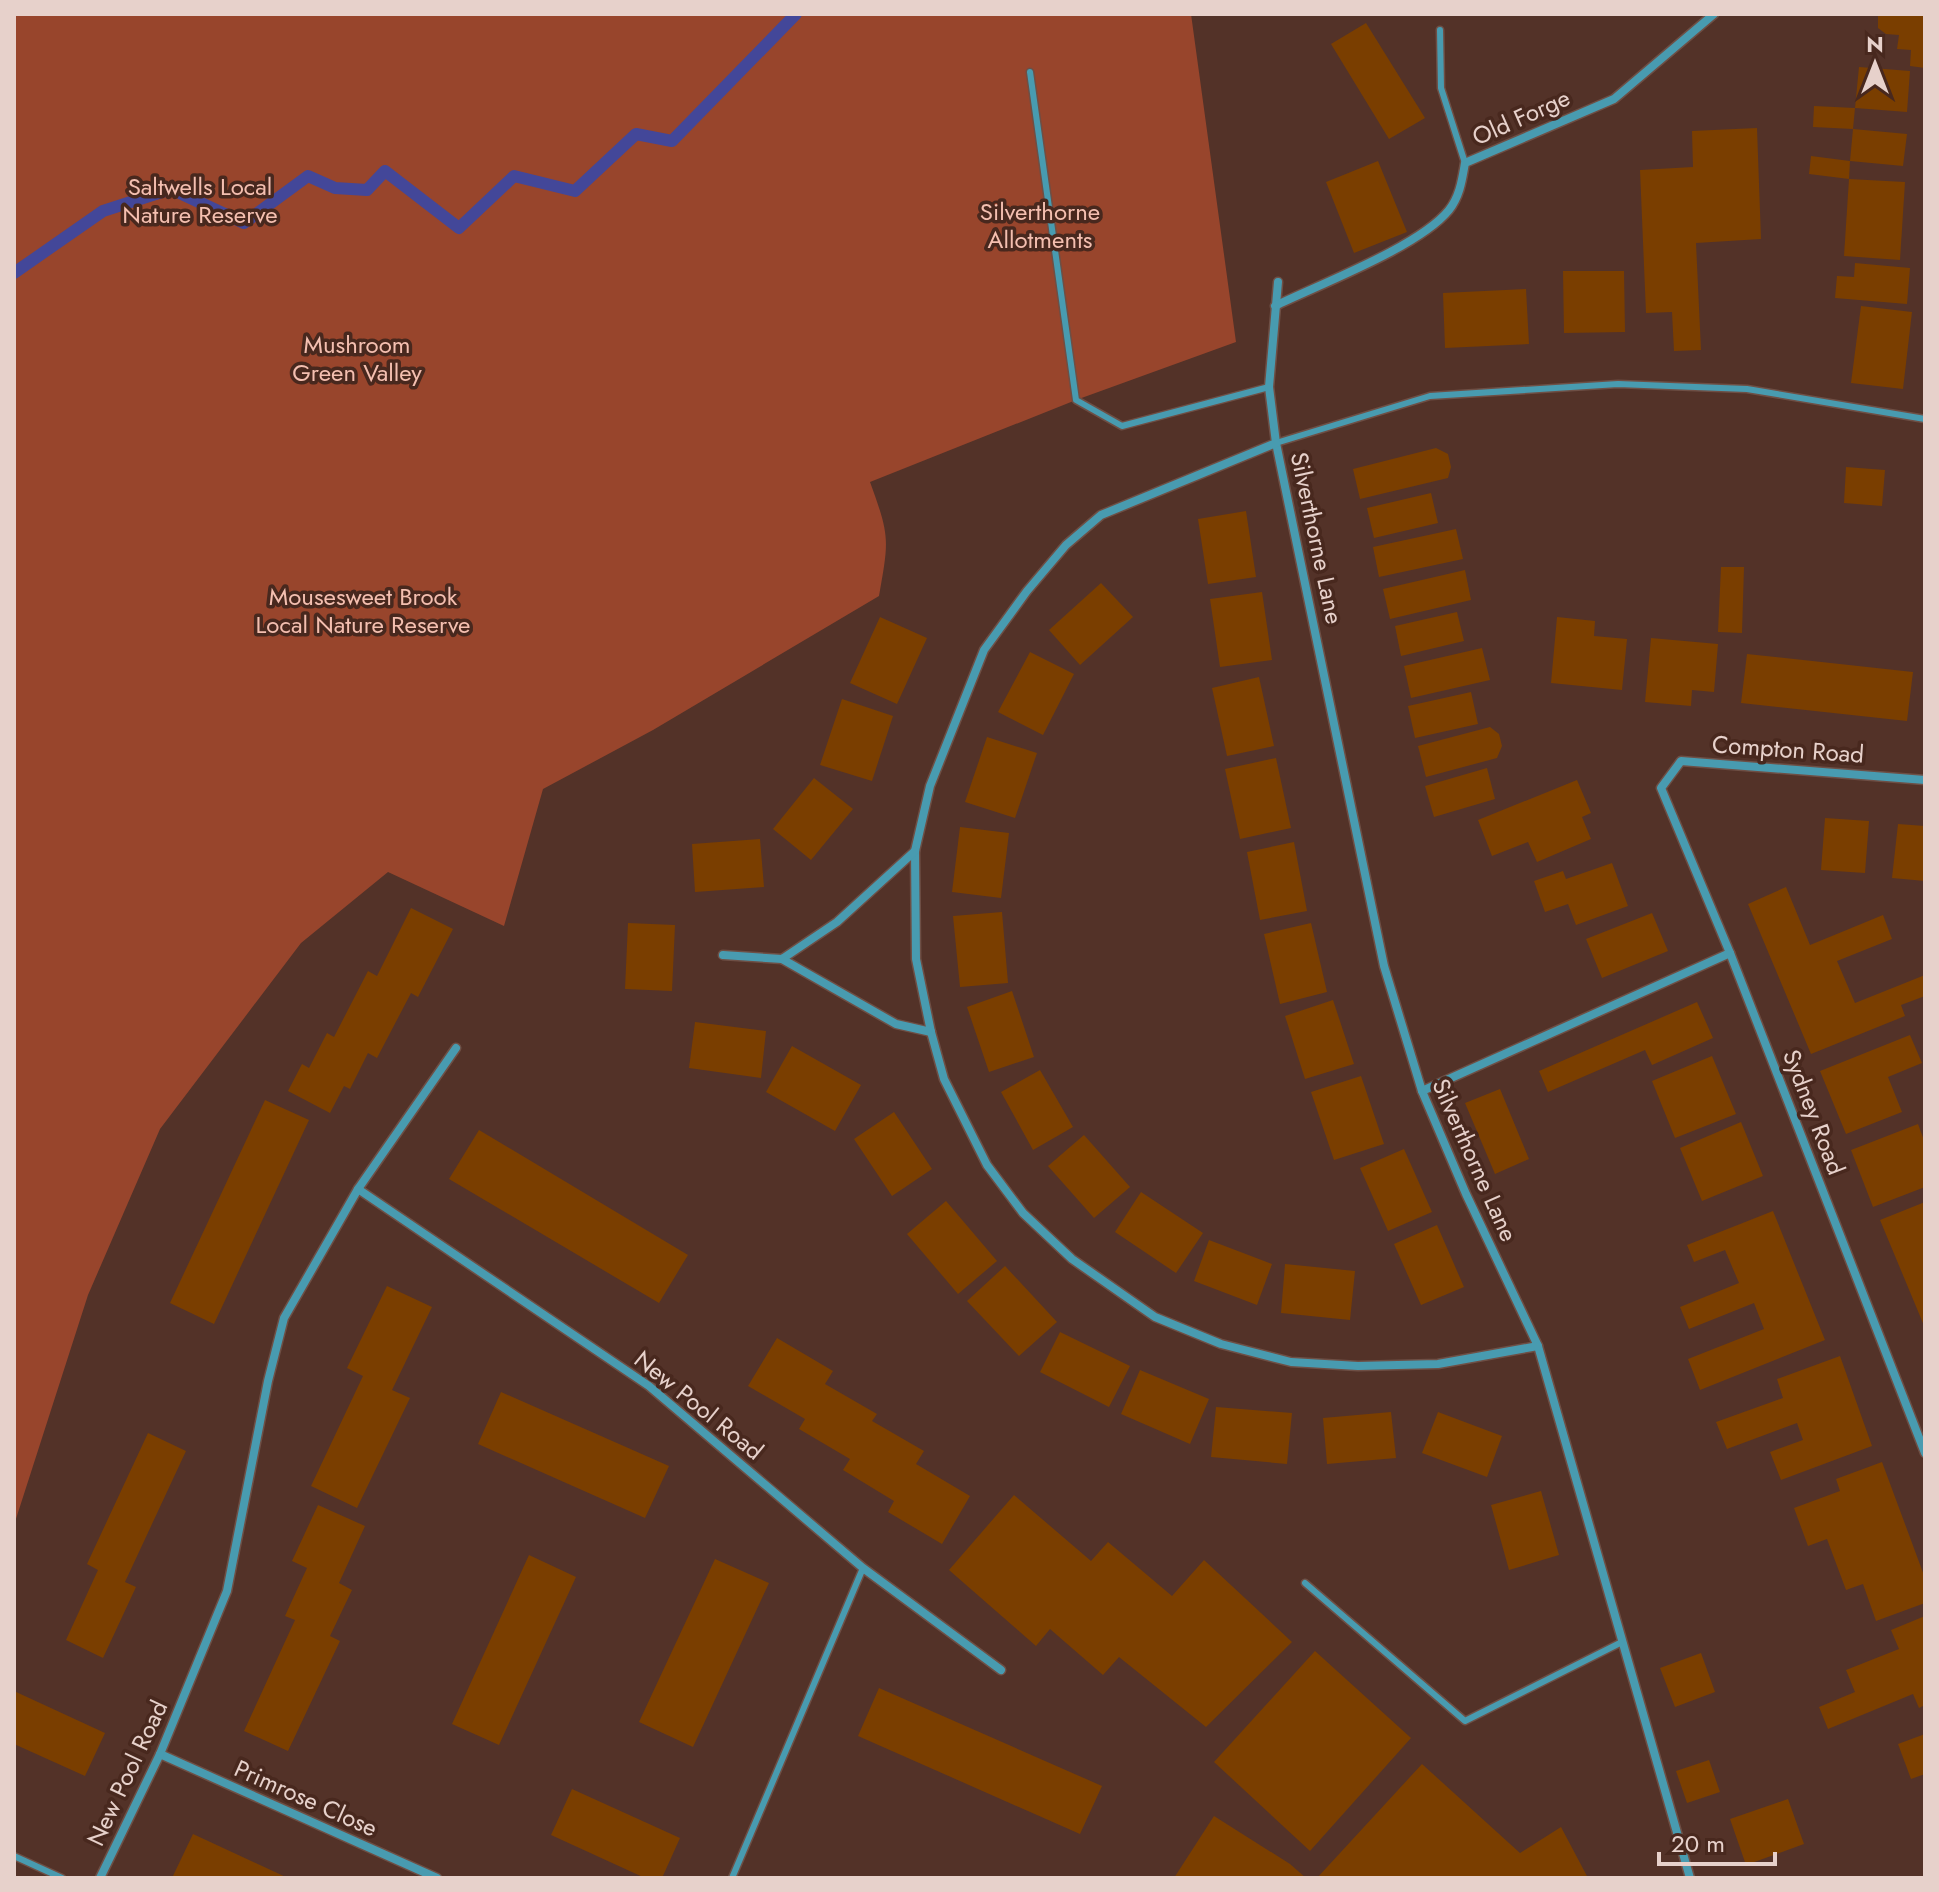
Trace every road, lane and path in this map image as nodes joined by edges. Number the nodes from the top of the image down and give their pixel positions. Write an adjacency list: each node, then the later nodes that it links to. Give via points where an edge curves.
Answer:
1 (1714, 14): 4 (street, Old Forge, via 1614,99)
2 (1440, 30): 4 (lane, via 1441,88)
3 (1030, 72): 7 (lane, via 1076,400 1122,426)
4 (1465, 163): 6 (street, Old Forge, via 1458,196 1424,232)
5 (1278, 282): 6 (street)
6 (1275, 306): 7 (street)
7 (1269, 387): 9 (street, Silverthorne Lane)
8 (1925, 419): 9 (lane, Silverthorne Lane, via 1747,389 1618,384 1430,396)
9 (1276, 443): 12 (street, via 1101,515 1066,545 974,669 930,786); 18 (street, Silverthorne Lane, via 1384,966)
10 (1925, 780): 11 (street, Compton Road, via 1681,761)
11 (1661, 788): 13 (street, Sydney Road)
12 (915, 851): 15 (street, via 837,922); 16 (street, via 916,959)
13 (1730, 953): 18 (street); 21 (street, Sydney Road)
14 (723, 955): 15 (street)
15 (782, 959): 16 (street, via 896,1024)
16 (931, 1032): 20 (street, via 944,1079 987,1165 1023,1213 1072,1259 1155,1317 1221,1344 1305,1363 1438,1364)
17 (456, 1048): 19 (street, New Pool Road)
18 (1422, 1091): 20 (street, Silverthorne Lane)
19 (358, 1189): 22 (street, New Pool Road, via 649,1386); 26 (street, New Pool Road, via 284,1318 227,1591)
20 (1538, 1346): 24 (street, Silverthorne Lane)
21 (1925, 1453)
22 (863, 1568): 25 (street, New Pool Road); 31 (lane)
23 (1305, 1583): 24 (lane, via 1465,1721)
24 (1620, 1643): 32 (street, Silverthorne Lane)
25 (1001, 1670)
26 (160, 1754): 29 (street, New Pool Road); 30 (street, Primrose Close)
27 (14, 1856): 28 (lane)
28 (62, 1878)
29 (100, 1878)
30 (437, 1878)
31 (732, 1878)
32 (1690, 1878)

